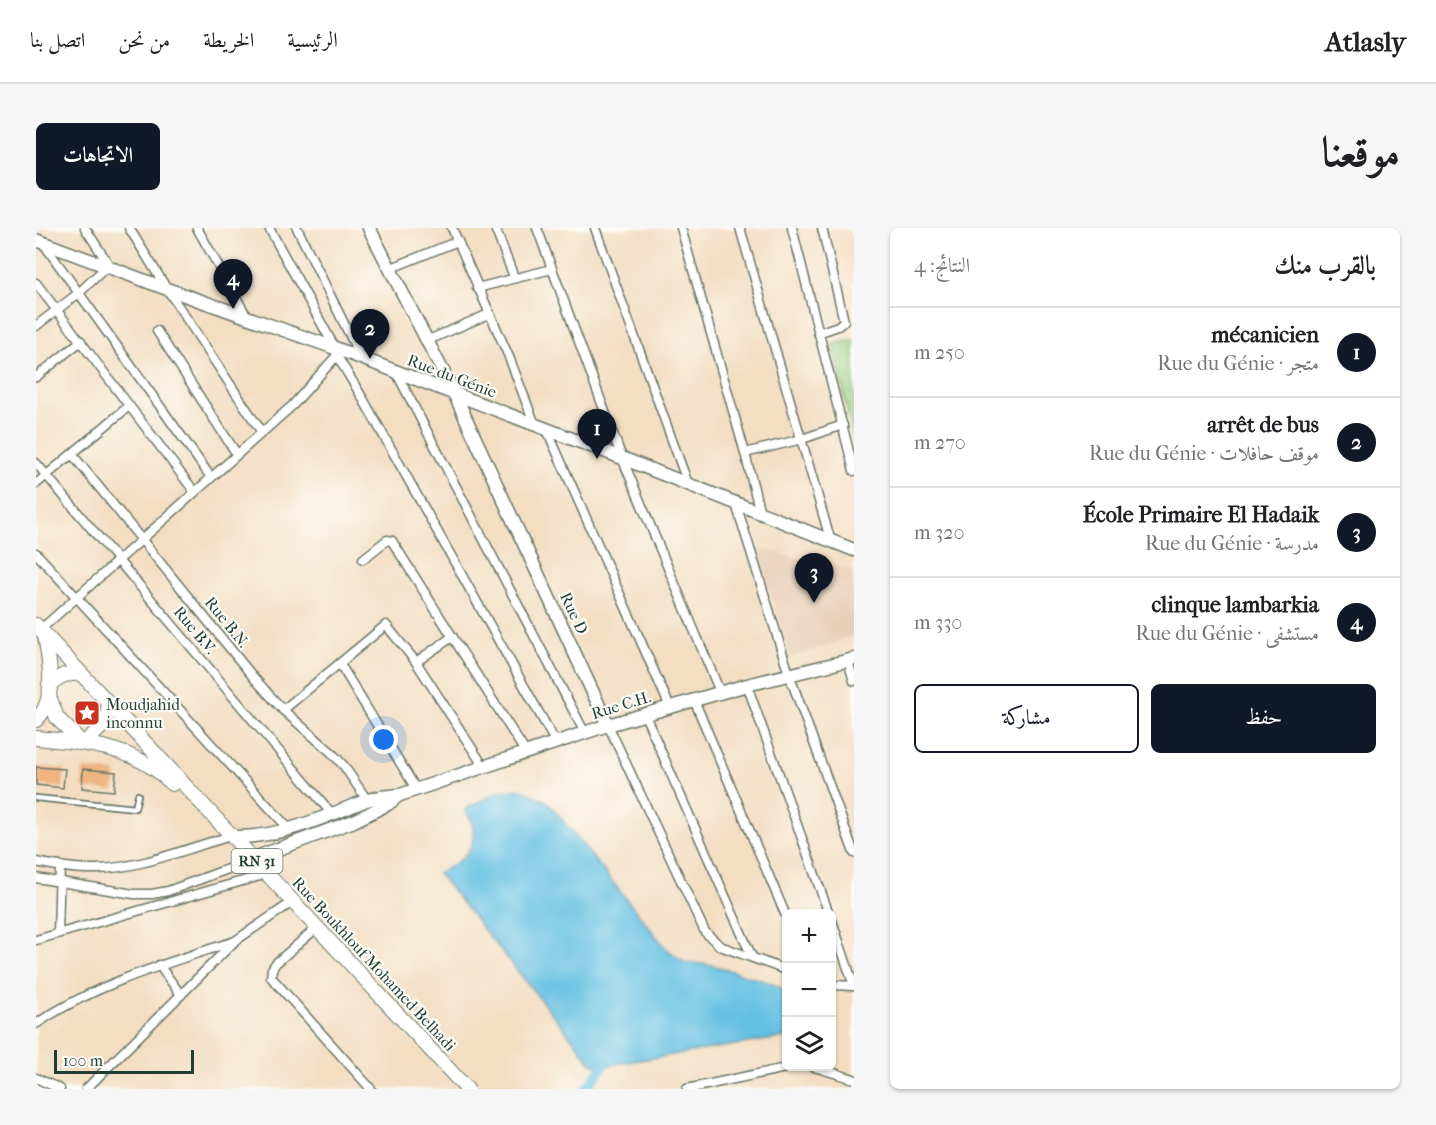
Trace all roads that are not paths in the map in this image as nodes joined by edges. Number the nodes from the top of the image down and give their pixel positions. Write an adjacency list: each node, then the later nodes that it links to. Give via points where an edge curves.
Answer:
1 (85, 228): 17 (street)
2 (129, 228): 23 (street)
3 (197, 228): 29 (street)
4 (269, 228): 35 (street)
5 (297, 228): 36 (street)
6 (369, 228): 18 (street, Rue D)
7 (452, 228): 15 (street)
8 (495, 228): 20 (street)
9 (537, 228): 19 (street)
10 (595, 228): 55 (street)
11 (681, 228): 47 (street)
12 (740, 228): 45 (street)
13 (792, 228): 32 (street)
14 (822, 228): 32 (street, via 844,321)
15 (458, 241): 18 (street); 22 (street)
16 (40, 242): 17 (street, Rue du Génie); 24 (street)
17 (108, 268): 23 (street, Rue du Génie); 24 (street)
18 (389, 269): 33 (street, Rue D)
19 (552, 269): 20 (street); 49 (street)
20 (514, 277): 22 (street)
21 (36, 283): 25 (street)
22 (477, 288): 28 (street)
23 (167, 289): 29 (street, Rue du Génie); 44 (street)
24 (80, 292): 27 (street); 53 (street)
25 (44, 294): 26 (street); 27 (street)
26 (36, 301)
27 (58, 311): 30 (street); 34 (street)
28 (489, 314): 33 (street); 41 (street)
29 (247, 318): 35 (street, Rue du Génie)
30 (36, 326)
31 (157, 331): 46 (street)
32 (818, 333): 42 (street)
33 (426, 340): 39 (street, Rue D)
34 (81, 341): 38 (street); 40 (street)
35 (338, 352): 36 (street, Rue du Génie); 44 (street, via 293,405); 87 (street)
36 (361, 358): 37 (street, Rue du Génie)
37 (396, 372): 39 (street, Rue du Génie); 84 (street)
38 (36, 377)
39 (454, 393): 41 (street, Rue du Génie); 83 (street, Rue D)
40 (129, 406): 48 (street); 56 (street)
41 (535, 425): 43 (street, Rue du Génie)
42 (843, 425): 45 (street); 51 (street)
43 (547, 430): 49 (street, Rue du Génie); 79 (street)
44 (261, 431): 46 (street)
45 (802, 439): 47 (street); 60 (street)
46 (236, 453): 53 (street)
47 (745, 453): 58 (street)
48 (72, 454): 52 (street); 59 (street, Rue B.N.)
49 (622, 458): 55 (street, Rue du Génie); 76 (street)
50 (36, 463): 52 (street, Rue B.V.)
51 (854, 471)
52 (46, 475): 54 (street); 64 (street, Rue B.V.)
53 (210, 476): 56 (street)
54 (36, 484)
55 (688, 484): 57 (street, Rue du Génie)
56 (194, 491): 59 (street)
57 (736, 504): 58 (street, Rue du Génie); 72 (street)
58 (760, 513): 60 (street, Rue du Génie)
59 (141, 538): 64 (street); 80 (street, Rue B.N.)
60 (831, 542): 61 (street, Rue du Génie)
61 (854, 550)
62 (36, 553): 65 (street)
63 (363, 559): 67 (street, via 387,540 392,541)
64 (116, 560): 65 (street); 95 (street, Rue B.V.)
65 (75, 597): 66 (street); 96 (street)
66 (40, 630): 71 (main road, Rue Boukhlouf Mohamed Belhadi / RN 31); 75 (main road)
67 (452, 637): 69 (street); 88 (street)
68 (851, 660): 72 (street, Rue C.H.); 73 (street)
69 (416, 662): 70 (street, via 386,625); 89 (street)
70 (340, 664): 80 (street); 90 (street)
71 (80, 673): 75 (main road, via 63,675); 78 (main road, Rue Boukhlouf Mohamed Belhadi / RN 31)
72 (789, 674): 74 (street, Rue C.H.); 98 (street)
73 (854, 681)
74 (747, 685): 76 (street, Rue C.H.); 109 (street)
75 (49, 689): 82 (main road, via 45,710); 86 (main road, via 57,718)
76 (720, 692): 77 (street, Rue C.H.)
77 (694, 700): 79 (street, Rue C.H.); 108 (street)
78 (109, 703): 86 (main road, via 106,722); 97 (main road, Rue Boukhlouf Mohamed Belhadi / RN 31)
79 (670, 707): 81 (street, Rue C.H.)
80 (283, 710): 94 (street, Rue B.N., via 344,766)
81 (645, 715): 83 (street, Rue C.H.); 115 (street)
82 (36, 720)
83 (608, 725): 84 (street, Rue C.H.); 115 (street, Rue D, via 705,932 720,946)
84 (585, 733): 87 (street, Rue C.H.)
85 (36, 738): 86 (main road, Rue Boukhlouf Mohamed Belhadi / RN 31)
86 (83, 742): 97 (main road, Rue Boukhlouf Mohamed Belhadi / RN 31, via 126,753 152,766)
87 (556, 743): 88 (street, Rue C.H.)
88 (526, 753): 89 (street, Rue C.H.)
89 (484, 767): 90 (street, Rue C.H.)
90 (416, 789): 92 (street, Rue C.H.)
91 (138, 795): 93 (lane, via 135,808)
92 (400, 795): 94 (street, Rue C.H.); 99 (street, Rue C.H., via 354,821)
93 (36, 798)
94 (367, 801): 95 (street, Rue C.H.)
95 (332, 814): 96 (street, Rue C.H.)
96 (289, 829): 97 (street, Rue C.H., via 266,836)
97 (229, 837): 99 (main road, Rue Boukhlouf Mohamed Belhadi / RN 31); 101 (street, via 125,866)
98 (854, 854)
99 (250, 860): 102 (main road, Rue Boukhlouf Mohamed Belhadi / RN 31); 105 (street); 131 (main road, Rue Boukhlouf Mohamed Belhadi / RN 31)
100 (36, 862): 101 (street)
101 (60, 866): 104 (street)
102 (260, 876): 106 (street); 107 (main road, Rue Boukhlouf Mohamed Belhadi / RN 31)
103 (36, 878): 104 (street)
104 (59, 882): 105 (street, via 134,894); 111 (street)
105 (160, 892): 106 (street)
106 (163, 904): 111 (street)
107 (288, 905): 110 (main road, Rue Boukhlouf Mohamed Belhadi / RN 31); 114 (street)
108 (783, 909)
109 (827, 909)
110 (312, 932): 129 (street, via 276,963 271,977); 130 (main road, Rue Boukhlouf Mohamed Belhadi / RN 31)
111 (58, 933): 113 (street)
112 (836, 935): 119 (street)
113 (36, 940)
114 (235, 941): 116 (street); 120 (street)
115 (752, 957): 117 (street, Rue D)
116 (159, 965): 120 (street); 121 (street, via 67,1005)
117 (782, 968)
118 (836, 985): 119 (street)
119 (854, 986)
120 (181, 995): 128 (street)
121 (36, 1024)
122 (782, 1069): 126 (street)
123 (828, 1071): 125 (street)
124 (36, 1078): 127 (street)
125 (854, 1079)
126 (705, 1088): 132 (street)
127 (60, 1089)
128 (86, 1089)
129 (371, 1089)
130 (455, 1089)
131 (467, 1089)
132 (687, 1089)

